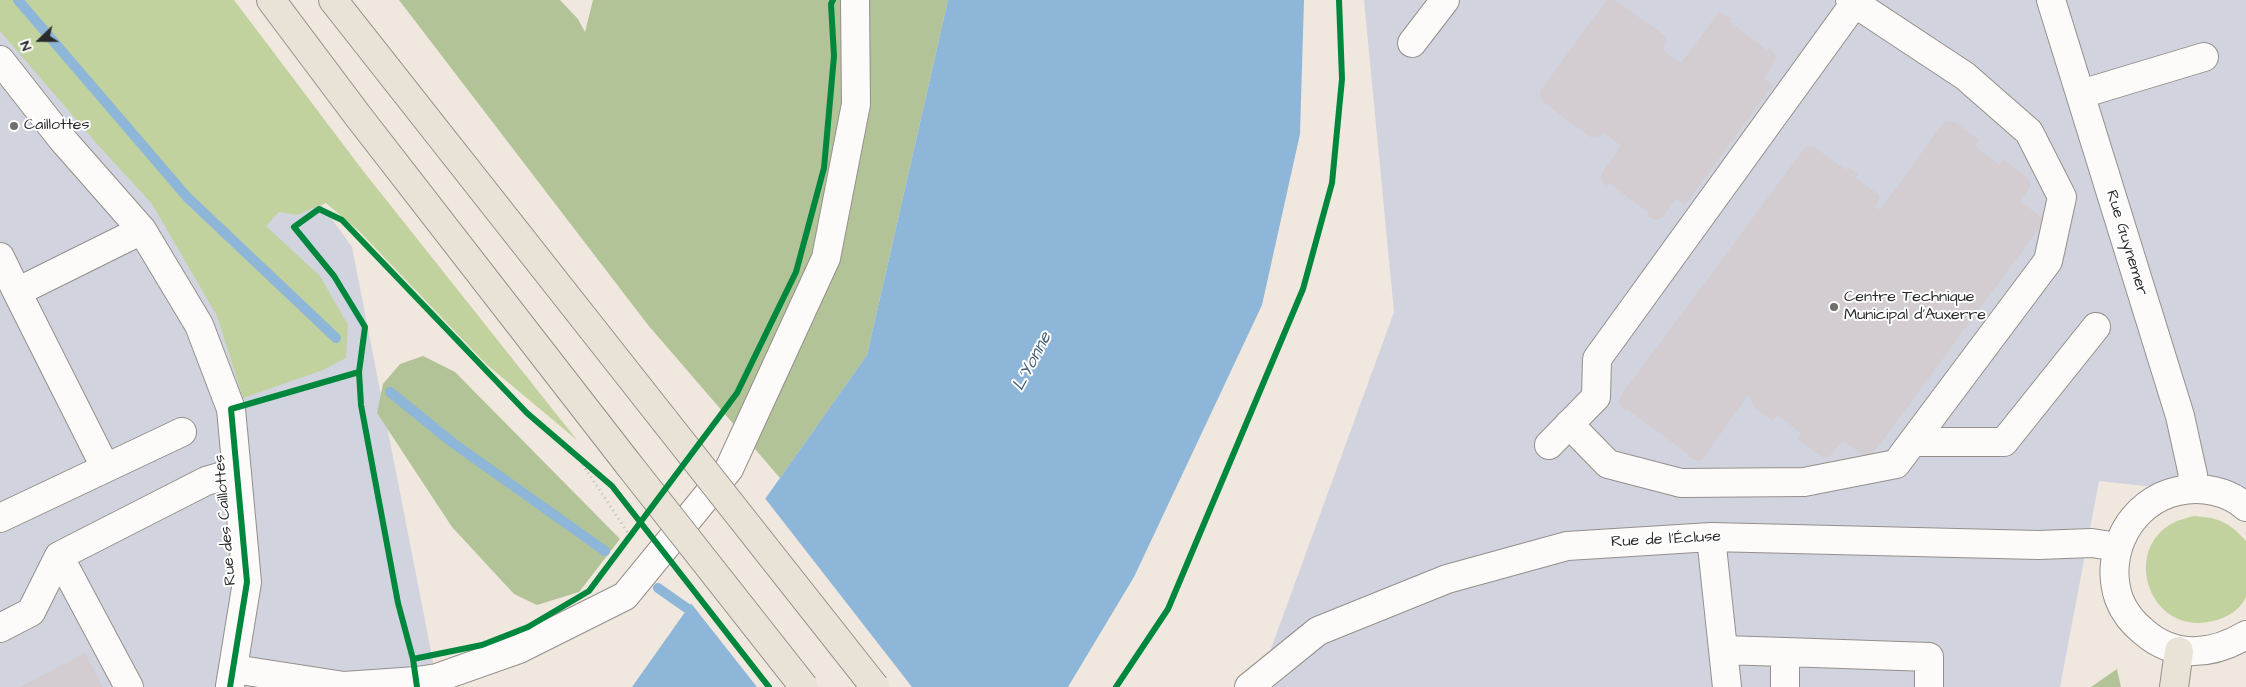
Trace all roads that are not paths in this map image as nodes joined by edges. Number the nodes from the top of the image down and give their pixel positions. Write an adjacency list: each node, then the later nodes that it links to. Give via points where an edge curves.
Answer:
1 (271, 0): 35 (main road, bridge)
2 (333, 0): 36 (main road, bridge)
3 (856, 0): 33 (street, via 856,104 826,258 729,468 625,596 519,650 437,678)
4 (1445, 0): 7 (street)
5 (2051, 0): 10 (street, Rue Guynemer)
6 (1854, 1): 15 (street, via 1597,359 1596,397); 17 (street, via 1965,76 2029,132 2062,197 2048,261)
7 (1412, 43)
8 (2204, 57): 10 (street)
9 (0, 60): 11 (street, Rue des Caillottes, via 62,139)
10 (2081, 94): 21 (street, Rue Guynemer, via 2180,416 2193,475)
11 (142, 230): 13 (street); 20 (street, Rue des Caillottes, via 199,325 231,409)
12 (0, 257): 13 (street)
13 (17, 292): 19 (street)
14 (2096, 327): 17 (street, via 2004,442)
15 (1569, 424): 17 (street, via 1608,464 1680,483 1804,482 1896,464); 18 (street)
16 (182, 432): 19 (street)
17 (1913, 442)
18 (1548, 445)
19 (104, 467): 23 (street)
20 (237, 472): 26 (street, via 206,481); 32 (street, Rue des Caillottes, via 248,582)
21 (2190, 488): 22 (street, via 2215,490); 25 (street, via 2166,494 2144,506 2128,524)
22 (2246, 507)
23 (0, 518)
24 (1711, 537): 25 (street, Rue de l'Écluse, via 2038,546 2092,543); 29 (street); 37 (street, Rue de l'Écluse, via 1567,546 1447,579 1318,631)
25 (2117, 547): 30 (street, via 2114,573 2119,600 2134,623 2154,641)
26 (59, 556): 27 (street, via 31,612); 34 (street)
27 (0, 628)
28 (2246, 636): 30 (street, via 2202,652)
29 (1723, 650): 31 (street); 38 (street)
30 (2179, 650): 41 (main road)
31 (1785, 652): 39 (street); 40 (street, via 1929,657)
32 (232, 678): 33 (street, via 344,686)
33 (387, 685)
34 (129, 687)
35 (804, 687)
36 (874, 687)
37 (1249, 687)
38 (1727, 687)
39 (1785, 687)
40 (1929, 687)
41 (2174, 687)

